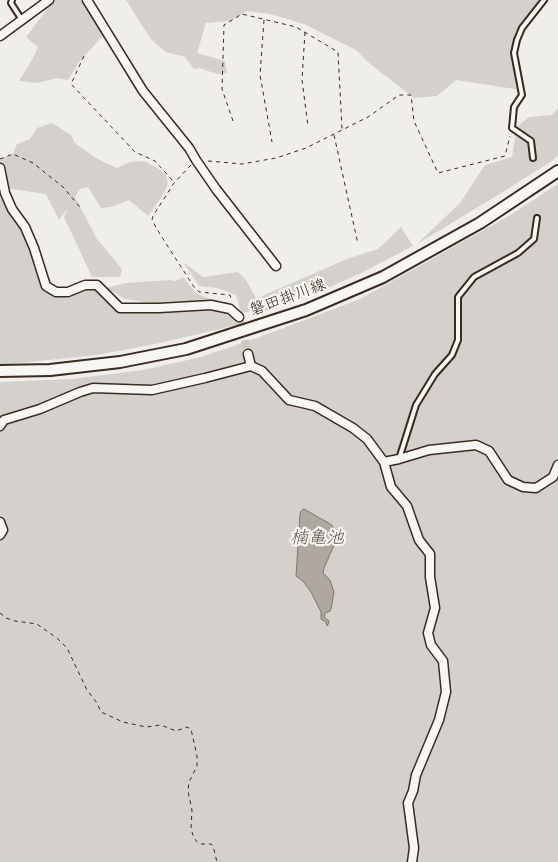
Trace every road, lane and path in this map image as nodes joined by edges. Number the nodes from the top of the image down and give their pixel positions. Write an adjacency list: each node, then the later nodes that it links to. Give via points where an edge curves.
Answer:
1 (12, 0): 5 (lane)
2 (49, 0): 5 (street)
3 (88, 0): 18 (street, via 143,91)
4 (544, 0): 12 (lane, via 522,28 517,40 514,53 522,95 514,107)
5 (22, 20): 8 (street)
6 (264, 20): 7 (path); 10 (path, via 242,14 224,25 222,89); 15 (path, via 260,75)
7 (305, 32): 11 (path, via 302,80); 13 (path, via 338,52)
8 (0, 36)
9 (84, 56): 21 (path, via 71,84 134,152 155,161)
10 (233, 120)
11 (308, 126)
12 (512, 128): 13 (path, via 505,156 438,173 414,121 411,95 399,96); 16 (lane, via 531,141)
13 (342, 130): 14 (path)
14 (334, 134): 18 (path, via 276,158 242,164); 24 (path)
15 (272, 142)
16 (533, 158)
17 (0, 159): 22 (path, via 13,154 33,162 63,187)
18 (196, 160): 21 (path); 25 (street)
19 (0, 168): 26 (street, via 5,193 25,227 46,286 56,292 68,292 85,284 97,285 120,308 211,306 230,309)
20 (558, 171): 29 (main road, 磐田掛川線, via 480,223 383,277 306,310 186,349 120,362)
21 (174, 183): 26 (path, via 152,220 194,287 199,292 230,296)
22 (80, 207)
23 (536, 218): 31 (lane, via 534,239 518,253 474,277 458,297 458,340 452,355 435,374 416,405)
24 (358, 244)
25 (276, 266)
26 (238, 317)
27 (248, 354): 28 (street)
28 (251, 366): 30 (street, via 152,390 93,388 40,410 4,420); 32 (street, via 262,371 289,400 316,406 353,428)
29 (0, 372)
30 (0, 426)
31 (399, 459): 32 (street); 33 (street, via 429,450 476,445 488,450 508,480 523,487 536,488 553,477)
32 (384, 462): 38 (street, via 391,486 407,506 419,540 430,554 435,608 428,633 431,645 443,661 446,692 408,803 414,848)
33 (558, 465)
34 (0, 522): 35 (street, via 3,530)
35 (0, 535)
36 (0, 613): 37 (path, via 15,621 37,624 58,638 67,648 101,712 123,722 146,727 191,728 197,756 188,791 191,829 198,843 213,846)
37 (216, 862)
38 (412, 862)

